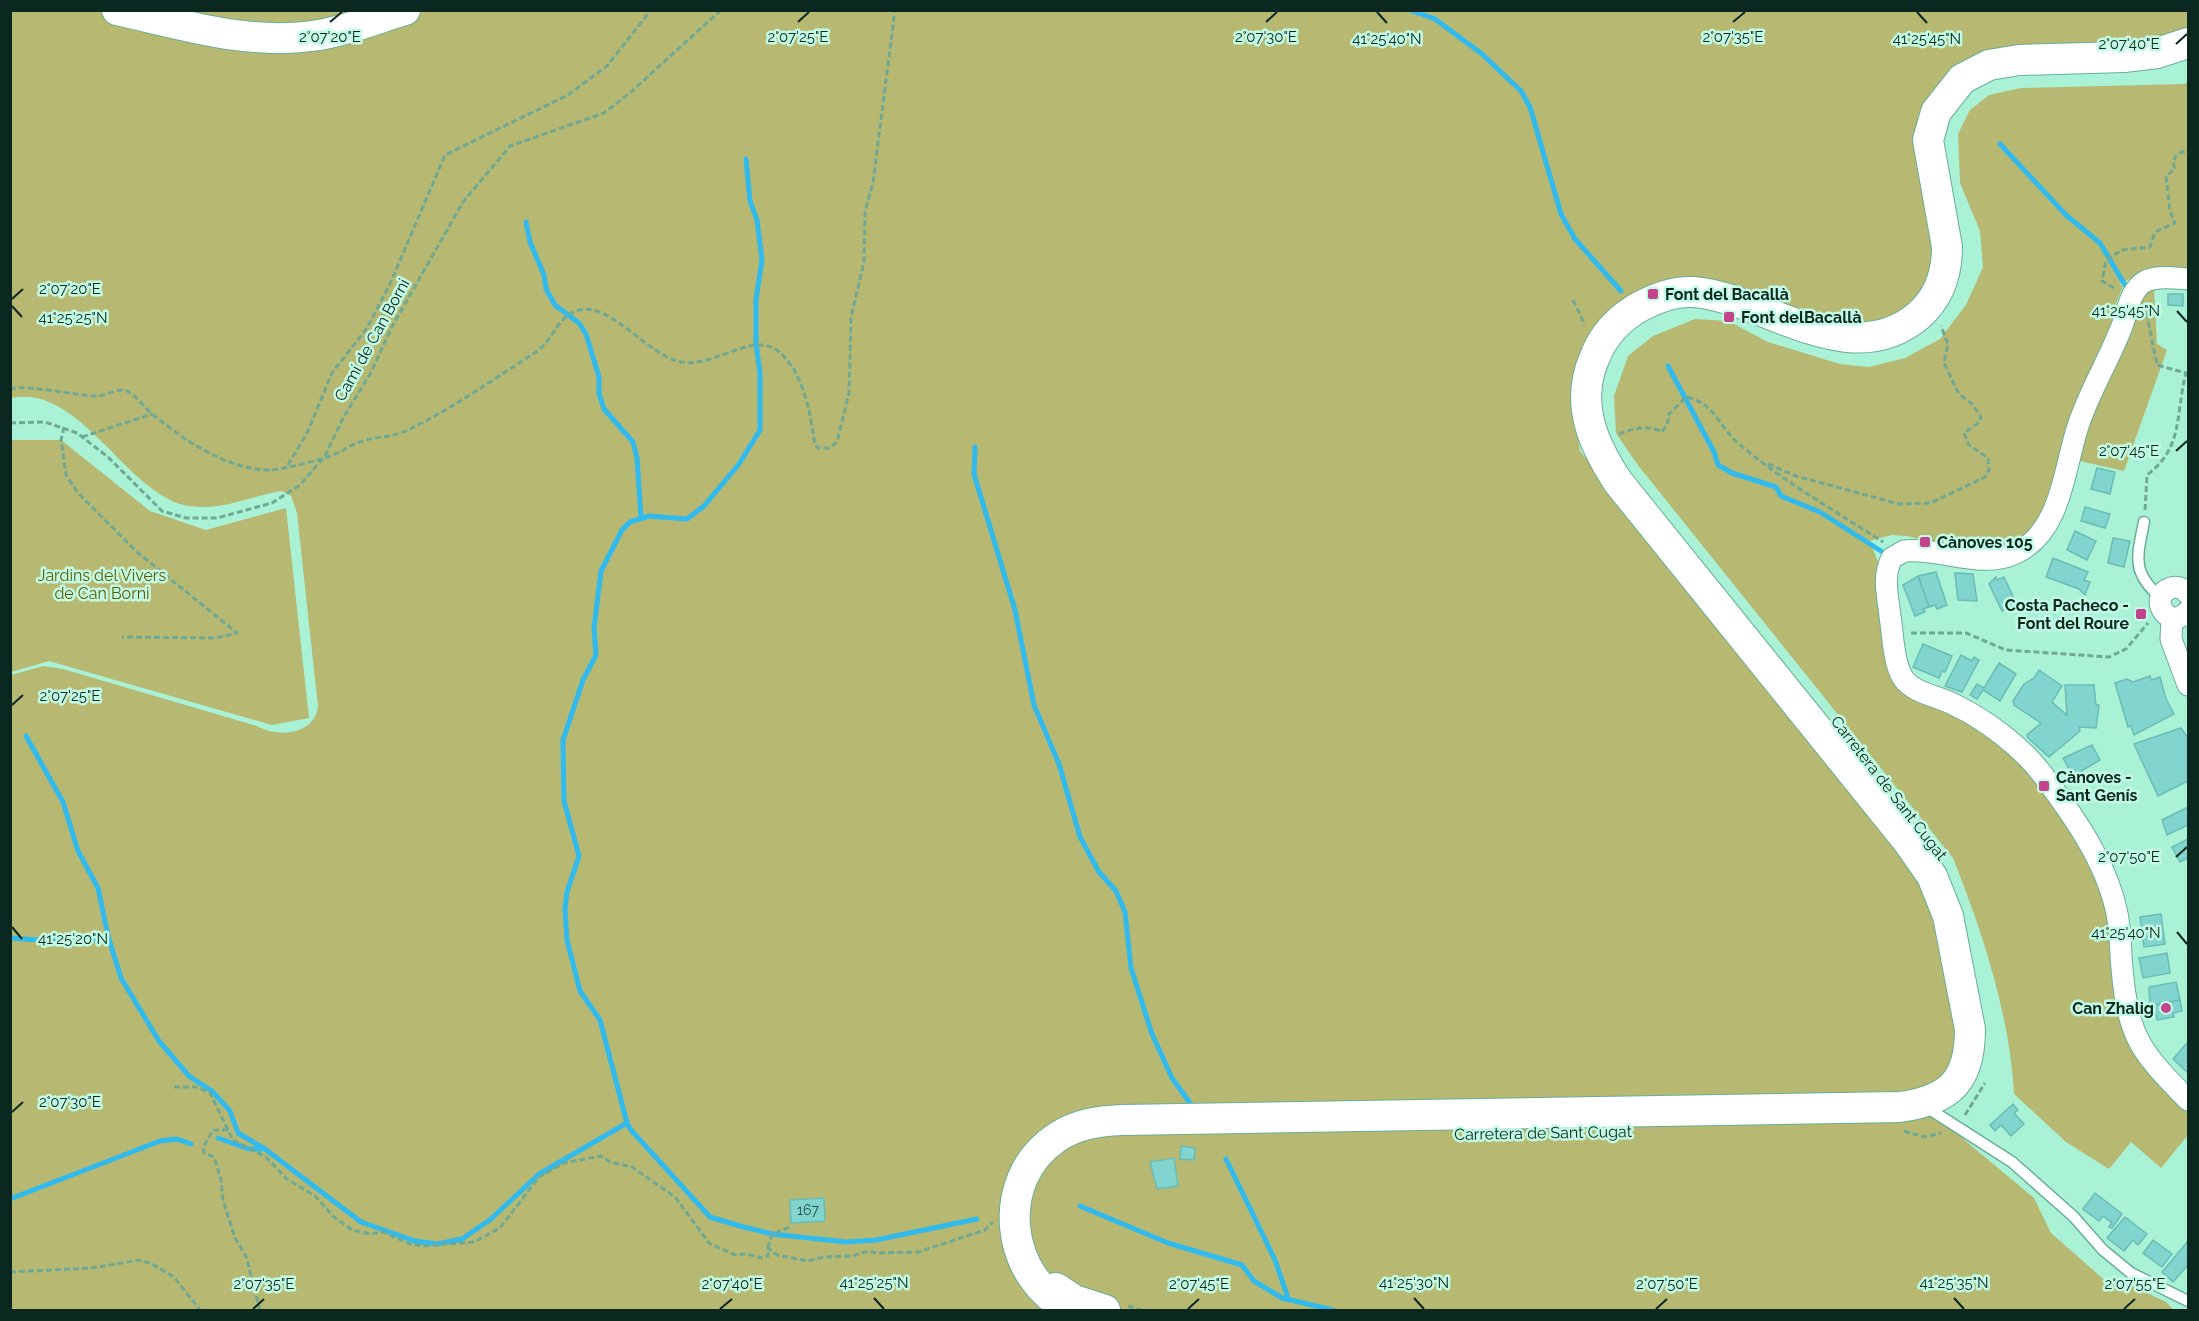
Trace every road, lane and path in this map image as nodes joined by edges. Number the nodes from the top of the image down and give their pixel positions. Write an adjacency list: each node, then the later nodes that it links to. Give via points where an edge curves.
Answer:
1 (117, 10): 2 (main road, via 249,37 288,38 329,32)
2 (405, 10)
3 (651, 10): 23 (path, via 607,66 568,95 446,155 390,284 367,328 332,374 307,433)
4 (721, 10): 21 (path, Camí de Can Borni, via 604,113 510,146 463,202)
5 (895, 10): 21 (path, via 873,182 865,212 864,262 851,317 849,393 837,441 829,448 818,448 815,444 809,406 790,364 768,345 756,344 702,363 682,362 644,344 604,313 581,310 566,315 537,351 457,404 408,430 366,440)
6 (2188, 43): 38 (main road, Carretera de Sant Cugat, via 2157,53 2124,57 2019,60 1989,65 1956,84 1936,112 1928,140 1947,265 1934,297 1903,326 1872,337 1851,337 1825,333 1718,297 1692,292 1674,294 1655,299 1619,321 1599,347 1589,374 1585,406 1589,429 1618,482 1932,876 1948,916 1970,1029 1968,1062 1952,1087 1924,1104 1900,1107 1100,1121 1065,1132 1042,1149 1026,1172)
7 (2188, 55): 35 (main road, Carretera de Sant Cugat, via 2128,65 2002,72 1984,78 1960,97 1940,141 1958,228 1960,259 1941,309 1907,336 1876,347 1855,346 1720,307 1681,304 1637,321 1623,333 1605,358 1597,385 1599,427 1611,455 1940,869 1960,925 1979,1026 1980,1053 1967,1087 1946,1106)
8 (2188, 150): 10 (path, via 2177,154 2175,170 2166,176 2175,224 2155,232 2150,247 2122,250 2106,260 2102,281)
9 (2188, 279): 25 (street, via 2150,279 2134,292 2078,426 2060,495 2033,541 2016,553 1992,559 1912,550)
10 (2121, 291)
11 (2142, 306): 24 (path, via 2149,316 2157,365 2186,373 2173,443 2164,462 2147,475)
12 (1948, 317): 13 (path)
13 (1941, 327): 14 (path); 22 (path, via 1948,344 1944,363 1959,394 1981,417 1964,433 1969,445 1988,458 1989,470 1984,477 1930,503 1899,504 1796,476)
14 (1933, 334)
15 (10, 388): 16 (path, via 96,396 121,389)
16 (152, 414): 20 (path); 23 (path, via 197,445 244,468 272,470)
17 (10, 423): 18 (path, Camí de Can Borni, via 45,422)
18 (64, 427): 20 (path, Camí de Can Borni); 30 (path, via 66,475 78,493 137,552 237,633 216,638)
19 (1614, 436): 22 (path, via 1642,428 1662,432 1668,415 1686,397 1712,410 1732,438)
20 (82, 437): 21 (path, Camí de Can Borni, via 162,511 186,518 217,518 272,503 300,485)
21 (325, 456): 23 (path)
22 (1768, 464): 25 (path, via 1784,481)
23 (287, 466)
24 (2144, 518): 26 (lane, via 2136,561 2149,588)
25 (1897, 553): 34 (street, via 1889,563 1886,579 1904,679 1917,689 1955,705 2011,744 2041,773 2079,827 2117,910 2123,986 2134,1033 2149,1061)
26 (2161, 598): 27 (street, via 2172,588)
27 (2185, 600): 31 (street, via 2171,639)
28 (2150, 621): 29 (path, via 2127,649 2109,657 2006,650 1966,633)
29 (1900, 633)
30 (122, 637)
31 (2188, 685)
32 (1987, 1078): 35 (path, via 1972,1107)
33 (174, 1087): 36 (path, via 210,1093)
34 (2188, 1100)
35 (1945, 1119): 37 (path, via 1948,1131 1924,1137); 42 (lane, via 2019,1168 2131,1274); 43 (main road, Carretera de Sant Cugat, via 1128,1131 1088,1135 1060,1148 1042,1168 1029,1196 1026,1234 1036,1264 1048,1282 1074,1300)
36 (229, 1130): 40 (path, via 233,1140 266,1157 287,1179 315,1196 352,1230 383,1232 410,1244 464,1244 489,1236 508,1220 539,1177 564,1163 601,1156 632,1167 665,1190 714,1246 762,1258 768,1256); 45 (path, via 213,1130 203,1148 204,1153 214,1157 219,1170 223,1200 235,1238 246,1256)
37 (1902, 1131)
38 (1016, 1201): 40 (path, via 985,1230 918,1252 869,1251 807,1261 777,1255); 46 (main road, Carretera de Sant Cugat, via 1016,1239 1025,1266 1044,1292)
39 (790, 1227): 40 (path, via 772,1234)
40 (768, 1248)
41 (10, 1272): 44 (path, via 92,1268 139,1260 174,1277)
42 (2188, 1301)
43 (1112, 1307): 47 (path)
44 (200, 1311)
45 (260, 1311)
46 (1072, 1311)
47 (1141, 1311)

